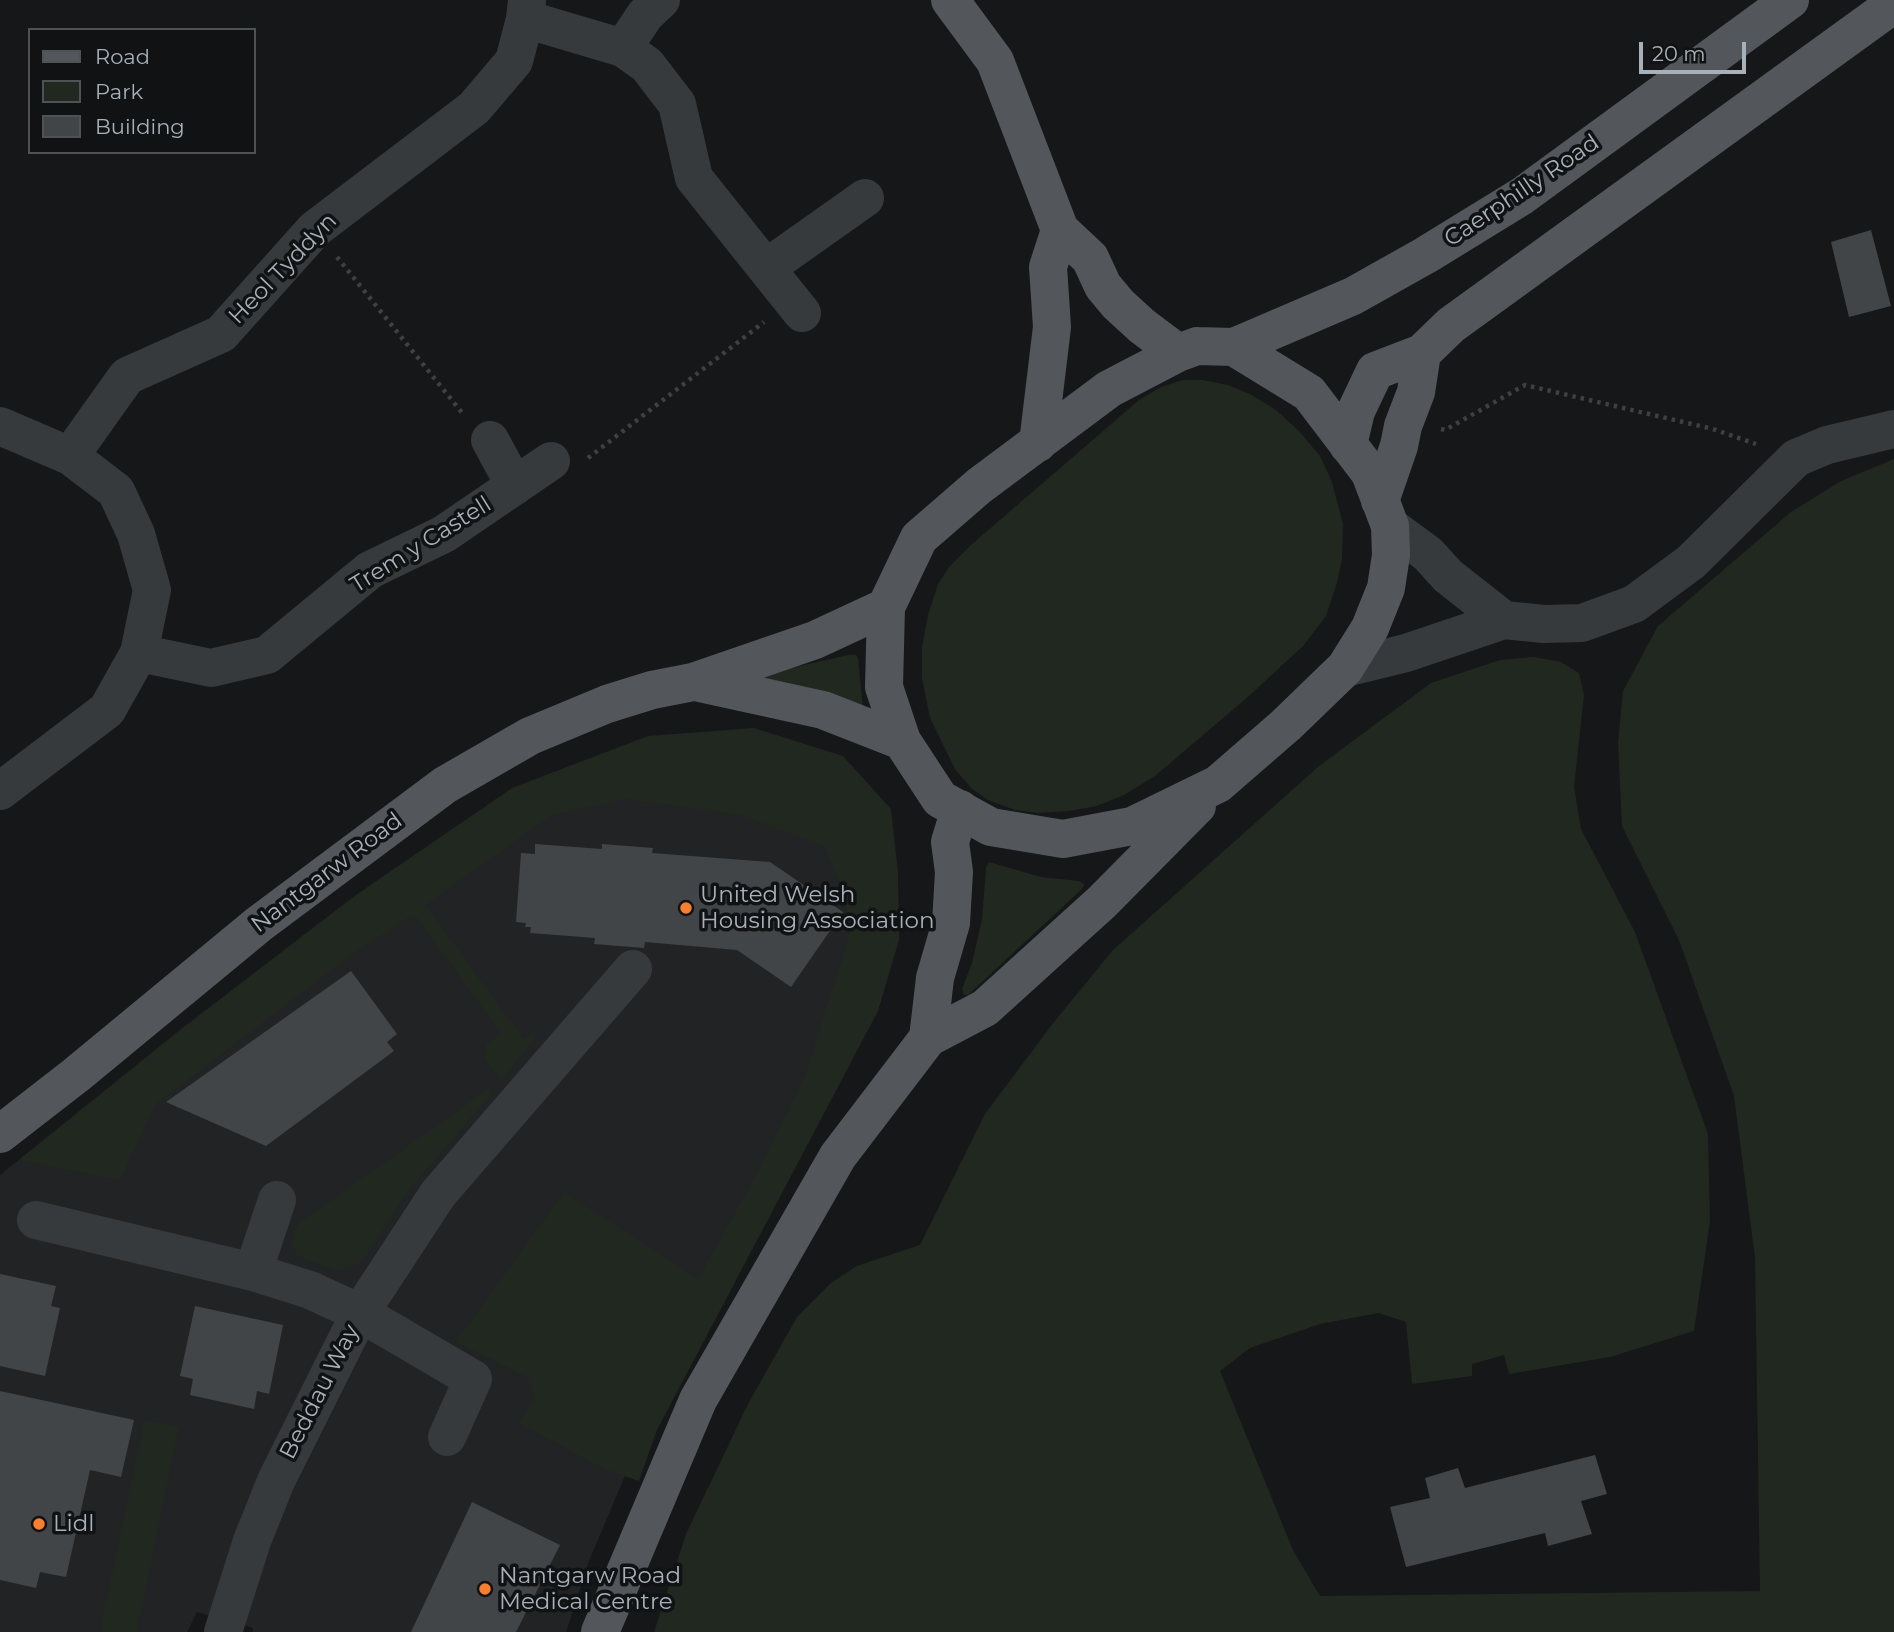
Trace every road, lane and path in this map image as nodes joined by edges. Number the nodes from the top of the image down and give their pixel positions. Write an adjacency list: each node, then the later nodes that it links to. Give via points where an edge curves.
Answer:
1 (661, 0): 6 (street)
2 (950, 0): 9 (main road, via 995,61)
3 (1790, 0): 12 (main road, Caerphilly Road, via 1522,196 1353,296)
4 (1894, 4): 14 (main road, via 1451,325)
5 (526, 10): 6 (street); 8 (street, Heol Tyddyn, via 514,61 474,108)
6 (623, 48): 10 (street, via 647,65 677,104 694,178)
7 (865, 198): 10 (street)
8 (315, 229): 18 (path, via 473,426); 21 (street, Heol Tyddyn, via 221,334 127,376)
9 (1060, 230): 13 (main road, via 1090,258 1118,304); 19 (main road, via 1048,267 1052,327)
10 (766, 268): 11 (street)
11 (797, 307): 23 (path, via 579,465)
12 (1234, 347): 13 (main road, via 1196,346); 20 (main road, via 1309,393)
13 (1178, 352): 19 (main road, via 1109,389)
14 (1422, 353): 20 (main road, via 1375,371 1356,411); 25 (main road)
15 (0, 426): 21 (street)
16 (1437, 426): 22 (path, via 1445,430 1525,385 1713,429)
17 (1894, 429): 22 (street, via 1827,445)
18 (490, 440): 24 (street, Trem y Castell)
19 (1038, 443): 26 (main road, via 919,538)
20 (1349, 445): 25 (main road, via 1370,473)
21 (70, 456): 28 (street, via 116,491 136,534 152,590)
22 (1796, 458): 27 (street, via 1691,562 1634,604 1582,623)
23 (551, 461): 24 (street, Trem y Castell)
24 (514, 486): 28 (street, Trem y Castell, via 444,534 370,570 267,655 211,668)
25 (1385, 514): 27 (street, via 1448,576); 29 (main road, via 1391,555 1386,588 1370,628)
26 (886, 607): 30 (main road, Nantgarw Road, via 815,640); 31 (main road, via 884,687)
27 (1504, 620): 29 (street)
28 (139, 653): 33 (street, via 107,710)
29 (1345, 668): 32 (main road)
30 (693, 682): 31 (main road, Nantgarw Road, via 823,710); 37 (main road, Nantgarw Road, via 607,704 530,736 445,785 259,924)
31 (902, 741): 34 (main road, via 940,799)
32 (1218, 784): 34 (main road, via 1132,827 1063,839 991,827); 36 (main road, via 1102,902 985,1008)
33 (0, 791)
34 (960, 809): 36 (main road, via 950,842 954,872 951,923 935,978)
35 (633, 969): 41 (street, via 438,1194)
36 (928, 1038): 44 (main road, via 838,1156 698,1400)
37 (0, 1135)
38 (277, 1200): 40 (street)
39 (36, 1220): 40 (street, Beddau Way)
40 (253, 1272): 41 (street, Beddau Way, via 310,1290)
41 (360, 1313): 42 (street, via 473,1379); 43 (street, Beddau Way, via 276,1480)
42 (447, 1437)
43 (223, 1632)
44 (600, 1632)

